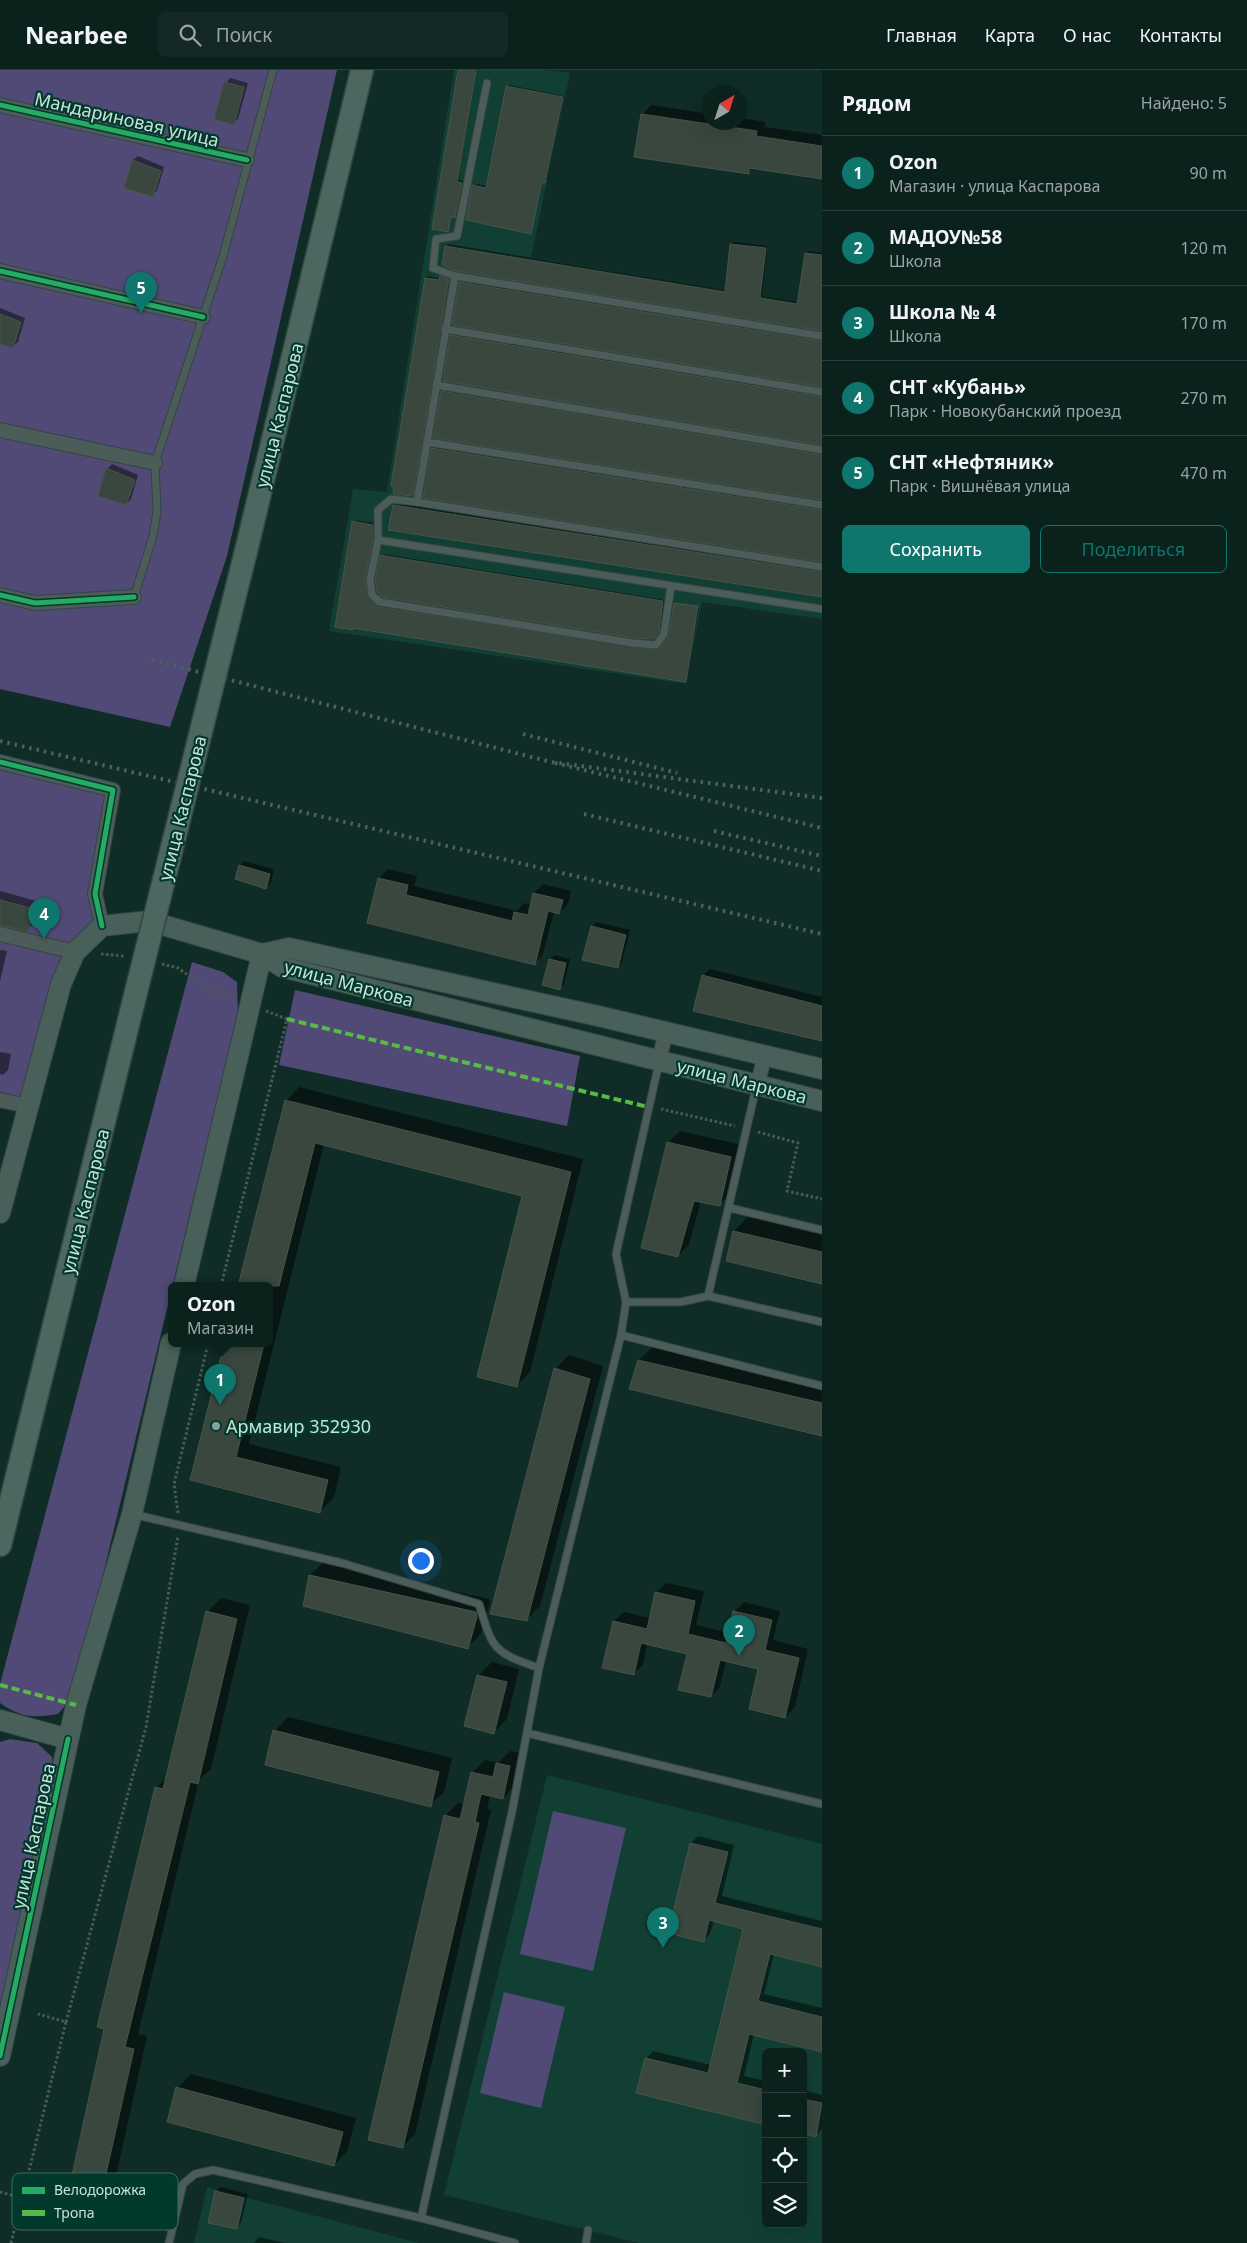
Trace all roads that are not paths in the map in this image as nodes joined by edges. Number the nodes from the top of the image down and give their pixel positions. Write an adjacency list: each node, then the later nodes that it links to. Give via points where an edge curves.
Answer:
1 (272, 70): 5 (lane)
2 (362, 70): 49 (main road, улица Каспарова, bridge)
3 (487, 83): 7 (lane, via 457,236 436,239 433,268)
4 (0, 105): 5 (street, Мандариновая улица)
5 (247, 160): 8 (lane)
6 (0, 271): 8 (street)
7 (455, 276): 9 (lane); 10 (lane)
8 (204, 317): 16 (lane)
9 (445, 329): 11 (lane); 12 (lane)
10 (822, 336)
11 (436, 385): 14 (lane); 15 (lane)
12 (822, 392)
13 (0, 430): 16 (street)
14 (427, 442): 17 (lane); 18 (lane)
15 (822, 450)
16 (156, 463): 23 (lane, via 155,520)
17 (417, 502): 19 (lane, via 391,499 378,510); 20 (lane)
18 (822, 505)
19 (378, 540): 21 (lane); 21 (lane, via 370,580 372,595 380,602 633,643 656,645 664,634)
20 (822, 567)
21 (671, 586): 24 (lane)
22 (0, 595): 23 (street, via 35,603)
23 (134, 597)
24 (822, 609)
25 (0, 762): 26 (street, via 113,790 95,894)
26 (102, 926): 28 (main road); 29 (main road, via 150,921)
27 (0, 934): 28 (street)
28 (75, 952): 37 (main road, via 61,984)
29 (262, 954): 30 (main road, улица Маркова, via 289,948); 32 (main road, улица Маркова, via 282,967); 41 (main road)
30 (666, 1032): 31 (main road, улица Маркова); 32 (street)
31 (765, 1055): 33 (main road, улица Маркова); 34 (street)
32 (659, 1060): 34 (main road, улица Маркова); 43 (lane, via 616,1254)
33 (822, 1069)
34 (757, 1086): 36 (main road, улица Маркова); 38 (lane)
35 (0, 1100): 37 (street)
36 (822, 1101)
37 (28, 1106): 39 (main road)
38 (730, 1208): 40 (lane); 42 (lane)
39 (0, 1213)
40 (822, 1230)
41 (185, 1282)
42 (708, 1296): 43 (lane, via 681,1302); 44 (lane)
43 (626, 1302): 45 (lane)
44 (822, 1322)
45 (621, 1336): 47 (lane); 50 (lane)
46 (170, 1347): 48 (main road, улица Каспарова)
47 (822, 1386)
48 (132, 1514): 50 (lane, via 342,1563 479,1604 495,1647); 53 (main road, улица Каспарова)
49 (0, 1545)
50 (539, 1668): 52 (lane)
51 (0, 1720): 53 (main road)
52 (527, 1732): 54 (lane); 57 (lane)
53 (68, 1739): 55 (main road, улица Каспарова)
54 (822, 1804)
55 (0, 2056)
56 (178, 2205): 57 (lane, via 183,2184 195,2174 214,2170)
57 (421, 2218): 61 (lane)
58 (172, 2230): 60 (lane)
59 (588, 2230): 62 (lane)
60 (169, 2243)
61 (512, 2243)
62 (586, 2243)

